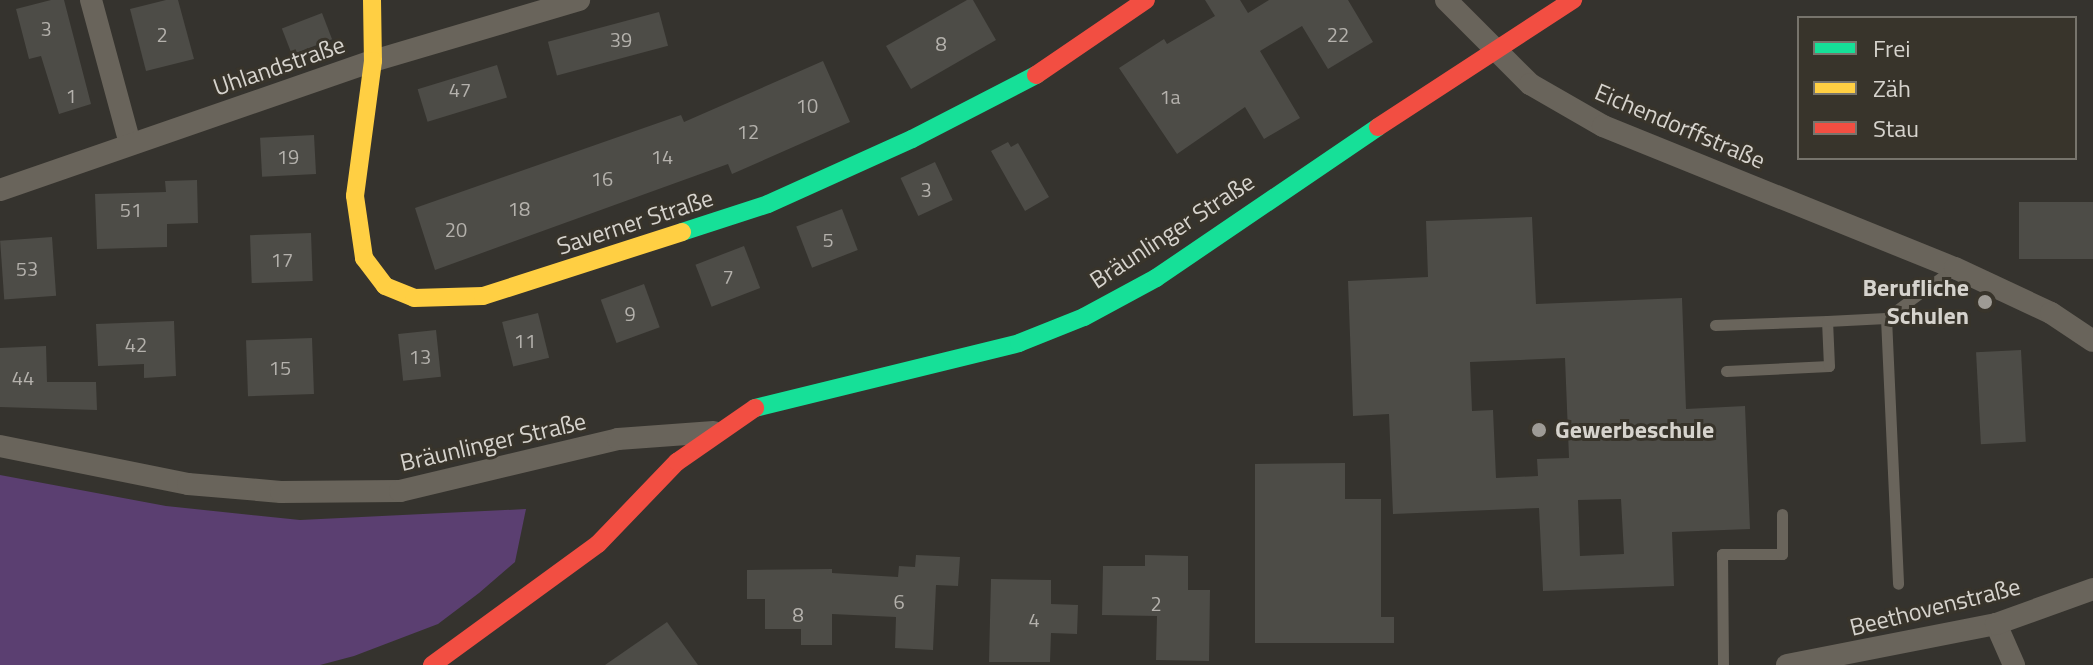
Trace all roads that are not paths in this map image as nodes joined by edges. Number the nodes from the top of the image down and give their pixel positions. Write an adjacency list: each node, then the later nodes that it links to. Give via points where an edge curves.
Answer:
1 (91, 0): 9 (street)
2 (372, 0): 8 (main road, Saverner Straße)
3 (579, 0): 8 (street, Uhlandstraße)
4 (1146, 0): 8 (main road, Saverner Straße, via 1049,68 912,139 768,204 483,296 414,298 385,286 364,258 355,196)
5 (1446, 0): 7 (street, Eichendorffstraße)
6 (1573, 0): 7 (main road, Bräunlinger Straße)
7 (1490, 50): 11 (street, Eichendorffstraße, via 1530,84 1603,126); 17 (main road, Bräunlinger Straße, via 1156,278 1084,317 1019,343 791,396 745,412)
8 (373, 61): 9 (street, Uhlandstraße)
9 (130, 144): 10 (street, Uhlandstraße)
10 (0, 190)
11 (1955, 268): 12 (lane); 15 (street, Eichendorffstraße, via 2051,313)
12 (1886, 318): 13 (lane); 20 (lane)
13 (1827, 321): 14 (lane); 16 (lane, via 1829,366)
14 (1715, 325)
15 (2093, 341)
16 (1726, 371)
17 (714, 432): 18 (street, Bräunlinger Straße, via 618,439 400,491 281,492 188,484); 23 (main road, Bräunlinger Straße, via 677,462 598,544)
18 (0, 446)
19 (1782, 514): 26 (lane, via 1782,554 1722,554)
20 (1898, 584)
21 (2093, 589): 22 (street, Beethovenstraße)
22 (1996, 624): 27 (street, Beethovenstraße); 28 (street)
23 (452, 648): 24 (main road, Bräunlinger Straße); 25 (main road, Bräunlinger Straße)
24 (418, 665)
25 (432, 665)
26 (1723, 665)
27 (1787, 665)
28 (2014, 665)

